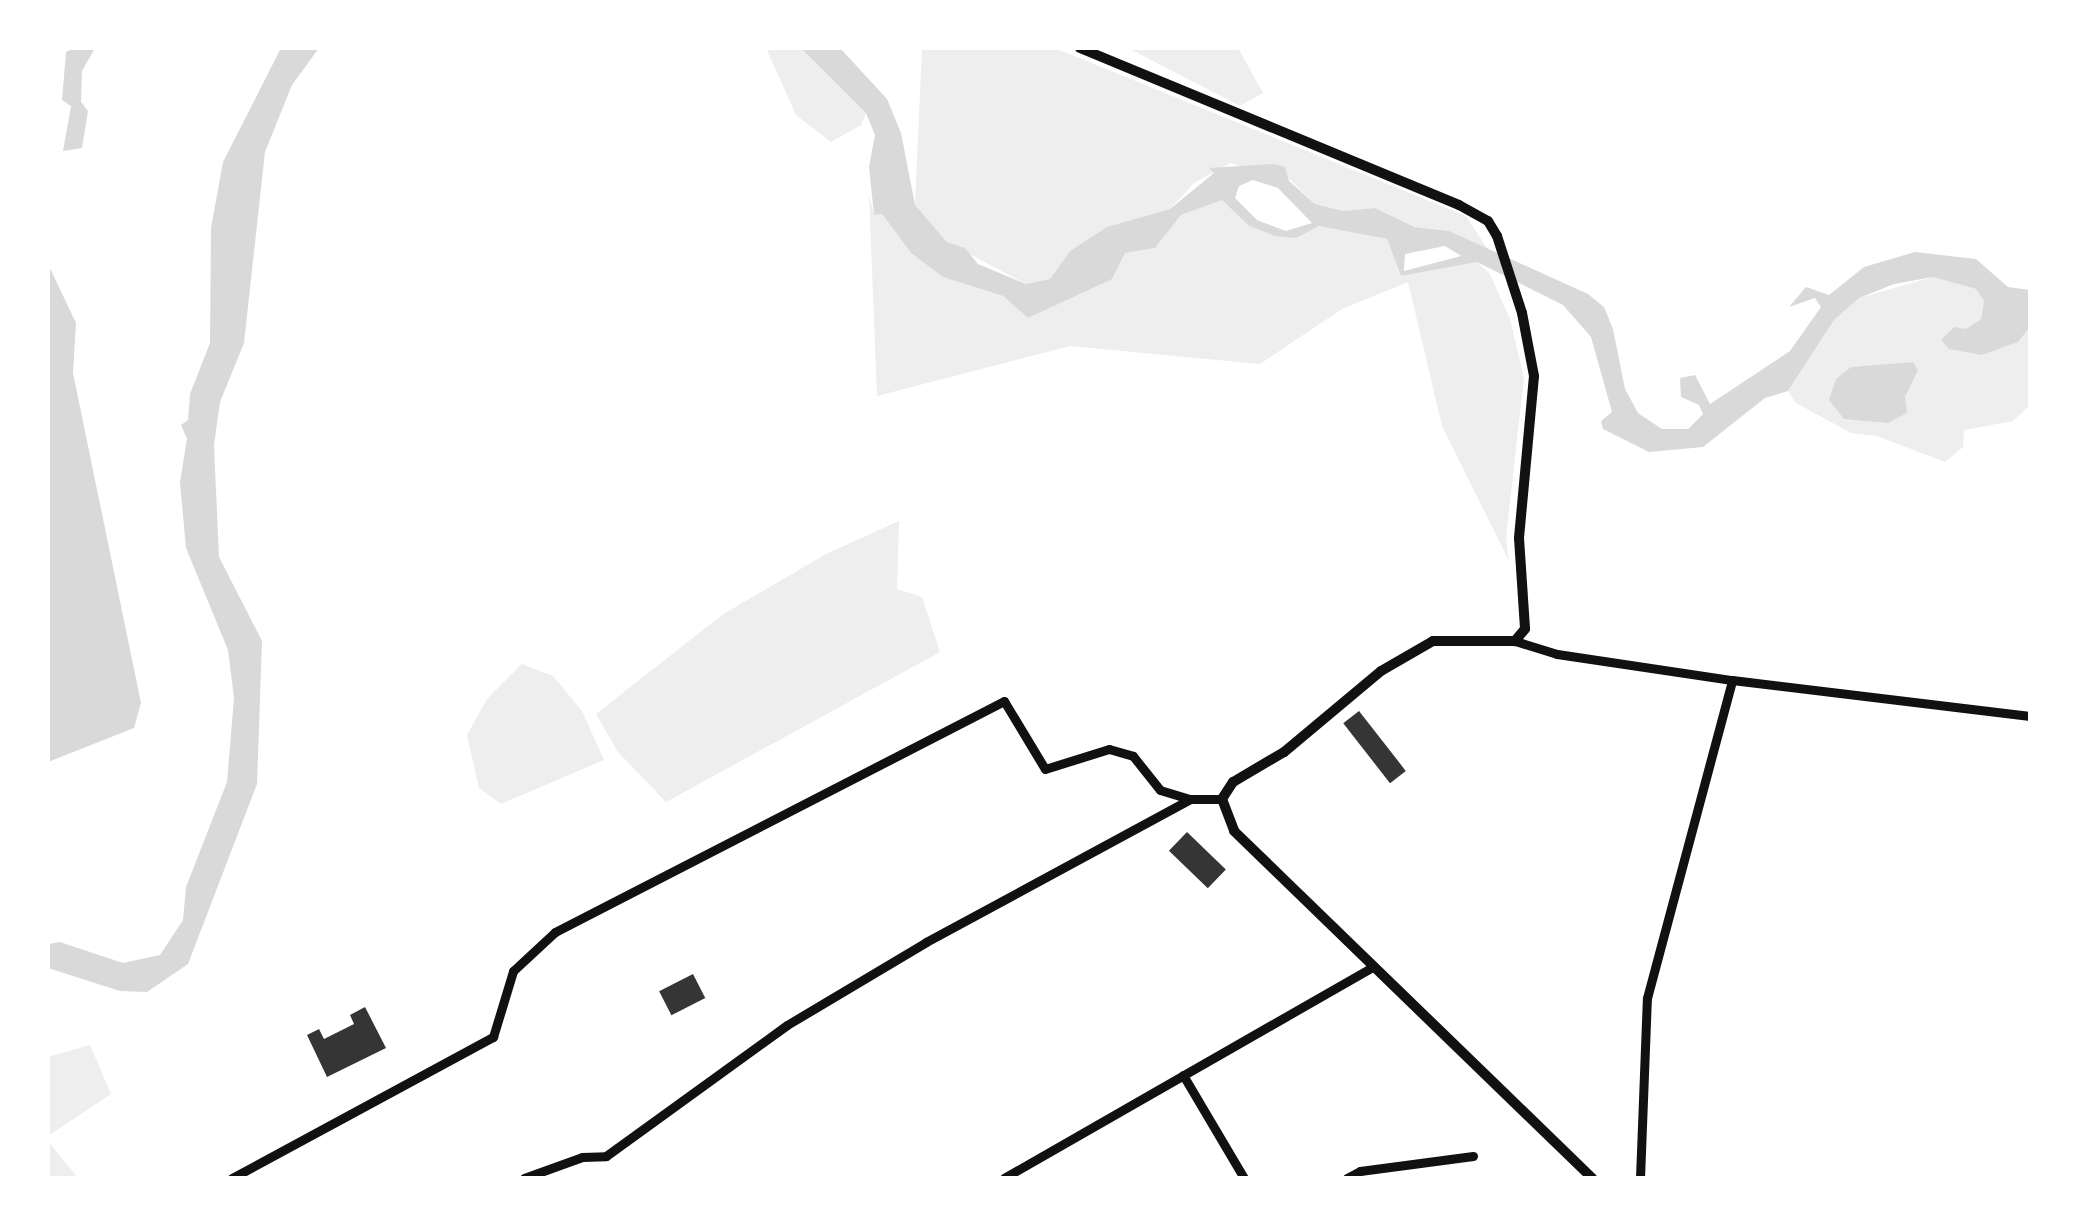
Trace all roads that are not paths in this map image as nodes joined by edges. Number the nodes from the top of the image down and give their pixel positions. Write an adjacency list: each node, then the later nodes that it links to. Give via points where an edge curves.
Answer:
1 (1080, 48): 2 (street, via 1488,220 1522,312 1534,376 1519,538 1525,629)
2 (1515, 642): 3 (street); 6 (street, via 1433,642 1381,670 1284,752 1233,782)
3 (1732, 680): 4 (street); 16 (street, via 1648,998)
4 (2030, 716)
5 (1190, 799): 6 (street); 10 (street, via 1160,790 1134,756 1109,749 1045,769 1004,702 555,932 514,971 493,1037); 11 (street, via 800,1017 606,1156)
6 (1222, 799): 7 (street, via 1234,831)
7 (1374, 966): 8 (street); 15 (street)
8 (1184, 1075): 12 (street); 13 (street)
9 (1473, 1156): 14 (street)
10 (232, 1178)
11 (524, 1178)
12 (1004, 1178)
13 (1244, 1178)
14 (1347, 1178)
15 (1592, 1178)
16 (1640, 1178)

